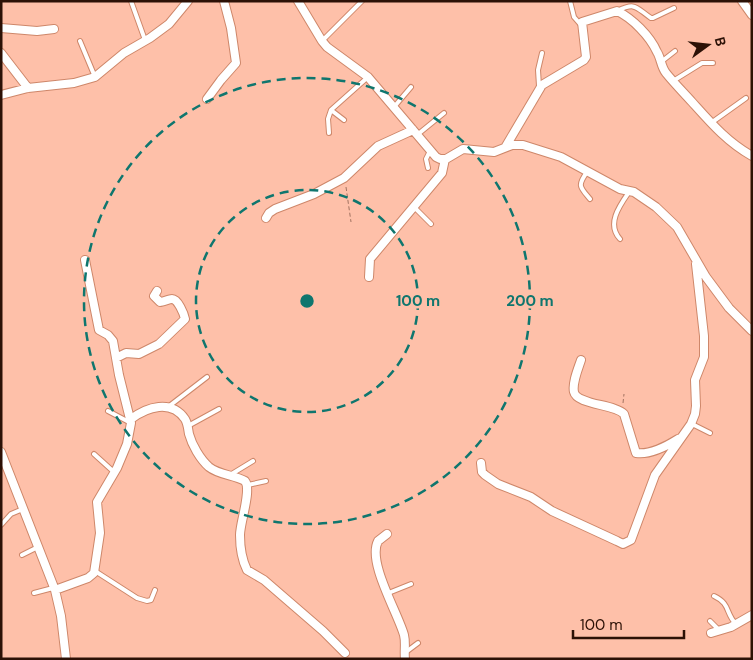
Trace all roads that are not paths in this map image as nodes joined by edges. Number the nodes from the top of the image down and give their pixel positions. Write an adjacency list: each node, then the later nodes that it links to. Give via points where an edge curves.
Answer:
1 (131, 1): 15 (lane)
2 (188, 1): 15 (street, via 169,24)
3 (224, 1): 31 (street, via 236,63)
4 (298, 1): 17 (street)
5 (362, 1): 17 (lane)
6 (570, 1): 12 (lane, via 574,17)
7 (615, 1): 10 (street)
8 (742, 1): 11 (street)
9 (674, 8): 10 (lane, via 653,18 634,6)
10 (617, 11): 12 (street, via 584,20); 21 (street, via 637,25 651,41)
11 (752, 15)
12 (581, 25): 28 (street, via 584,60)
13 (1, 28): 14 (street)
14 (54, 29)
15 (145, 40): 23 (street)
16 (80, 41): 23 (lane)
17 (322, 41): 24 (street)
18 (675, 51): 21 (lane)
19 (1, 53): 27 (street)
20 (542, 53): 28 (lane, via 538,70)
21 (661, 62): 25 (street)
22 (713, 63): 25 (lane, via 702,63)
23 (95, 77): 27 (street, via 74,83)
24 (368, 77): 32 (street); 33 (lane)
25 (674, 81): 36 (street)
26 (411, 87): 32 (lane)
27 (28, 88): 29 (street)
28 (539, 88): 39 (street)
29 (1, 95)
30 (746, 98): 36 (lane)
31 (208, 99)
32 (394, 107): 37 (street)
33 (330, 110): 35 (lane); 38 (lane)
34 (444, 113): 37 (lane)
35 (344, 120)
36 (711, 123): 41 (street, via 732,144)
37 (415, 132): 40 (street); 48 (street, via 378,146 344,178 269,213)
38 (329, 133)
39 (506, 146): 42 (street, via 494,152 463,149); 44 (street, via 524,145 561,157)
40 (431, 150): 42 (street, via 440,159); 43 (lane, via 426,159)
41 (752, 156)
42 (445, 159): 47 (street, via 442,173)
43 (428, 168)
44 (588, 171): 45 (street); 46 (lane, via 580,185)
45 (630, 191): 50 (lane, via 615,218 616,234); 51 (street, via 677,227)
46 (590, 200)
47 (414, 207): 49 (lane); 53 (street, via 370,259)
48 (266, 218)
49 (431, 224)
50 (620, 239)
51 (695, 259): 55 (street, via 729,308); 63 (street, via 704,357 695,380 696,406)
52 (85, 260): 56 (street, via 99,330 111,338)
53 (368, 276)
54 (156, 290): 56 (street, via 154,296 160,302 176,300 185,319 159,344 139,354)
55 (752, 331)
56 (116, 358): 62 (street)
57 (580, 360): 66 (street, via 574,389 576,396 623,412 636,454 660,448)
58 (207, 377): 59 (lane)
59 (168, 407): 62 (street, via 145,410); 64 (street, via 179,413)
60 (219, 409): 64 (lane)
61 (108, 412): 62 (lane)
62 (131, 421): 71 (street)
63 (691, 424): 65 (lane); 66 (street)
64 (188, 426): 72 (street, via 195,447 209,466)
65 (710, 433)
66 (679, 438): 70 (street, via 650,484 633,538 623,544 531,497 498,484 482,472)
67 (1, 452): 75 (street)
68 (94, 454): 71 (lane)
69 (254, 461): 72 (lane)
70 (480, 463)
71 (115, 473): 80 (street, via 98,502 100,533)
72 (230, 475): 74 (street)
73 (266, 481): 74 (lane)
74 (248, 485): 93 (street, via 240,535 247,570 264,580)
75 (23, 509): 76 (lane, via 11,514); 78 (street)
76 (1, 525)
77 (387, 534): 85 (street, via 378,541 375,549)
78 (38, 548): 79 (lane); 82 (street)
79 (22, 556)
80 (96, 571): 82 (street, via 88,578); 83 (lane, via 137,598 151,600)
81 (412, 584): 85 (lane)
82 (54, 589): 84 (lane); 95 (street)
83 (155, 590)
84 (34, 593)
85 (386, 594): 94 (street, via 404,635)
86 (714, 596): 89 (lane, via 726,604)
87 (752, 615): 89 (street)
88 (710, 621): 90 (lane)
89 (736, 624): 90 (street)
90 (719, 630): 91 (street)
91 (711, 633)
92 (418, 643): 94 (lane)
93 (345, 653)
94 (405, 656)
95 (66, 659)

